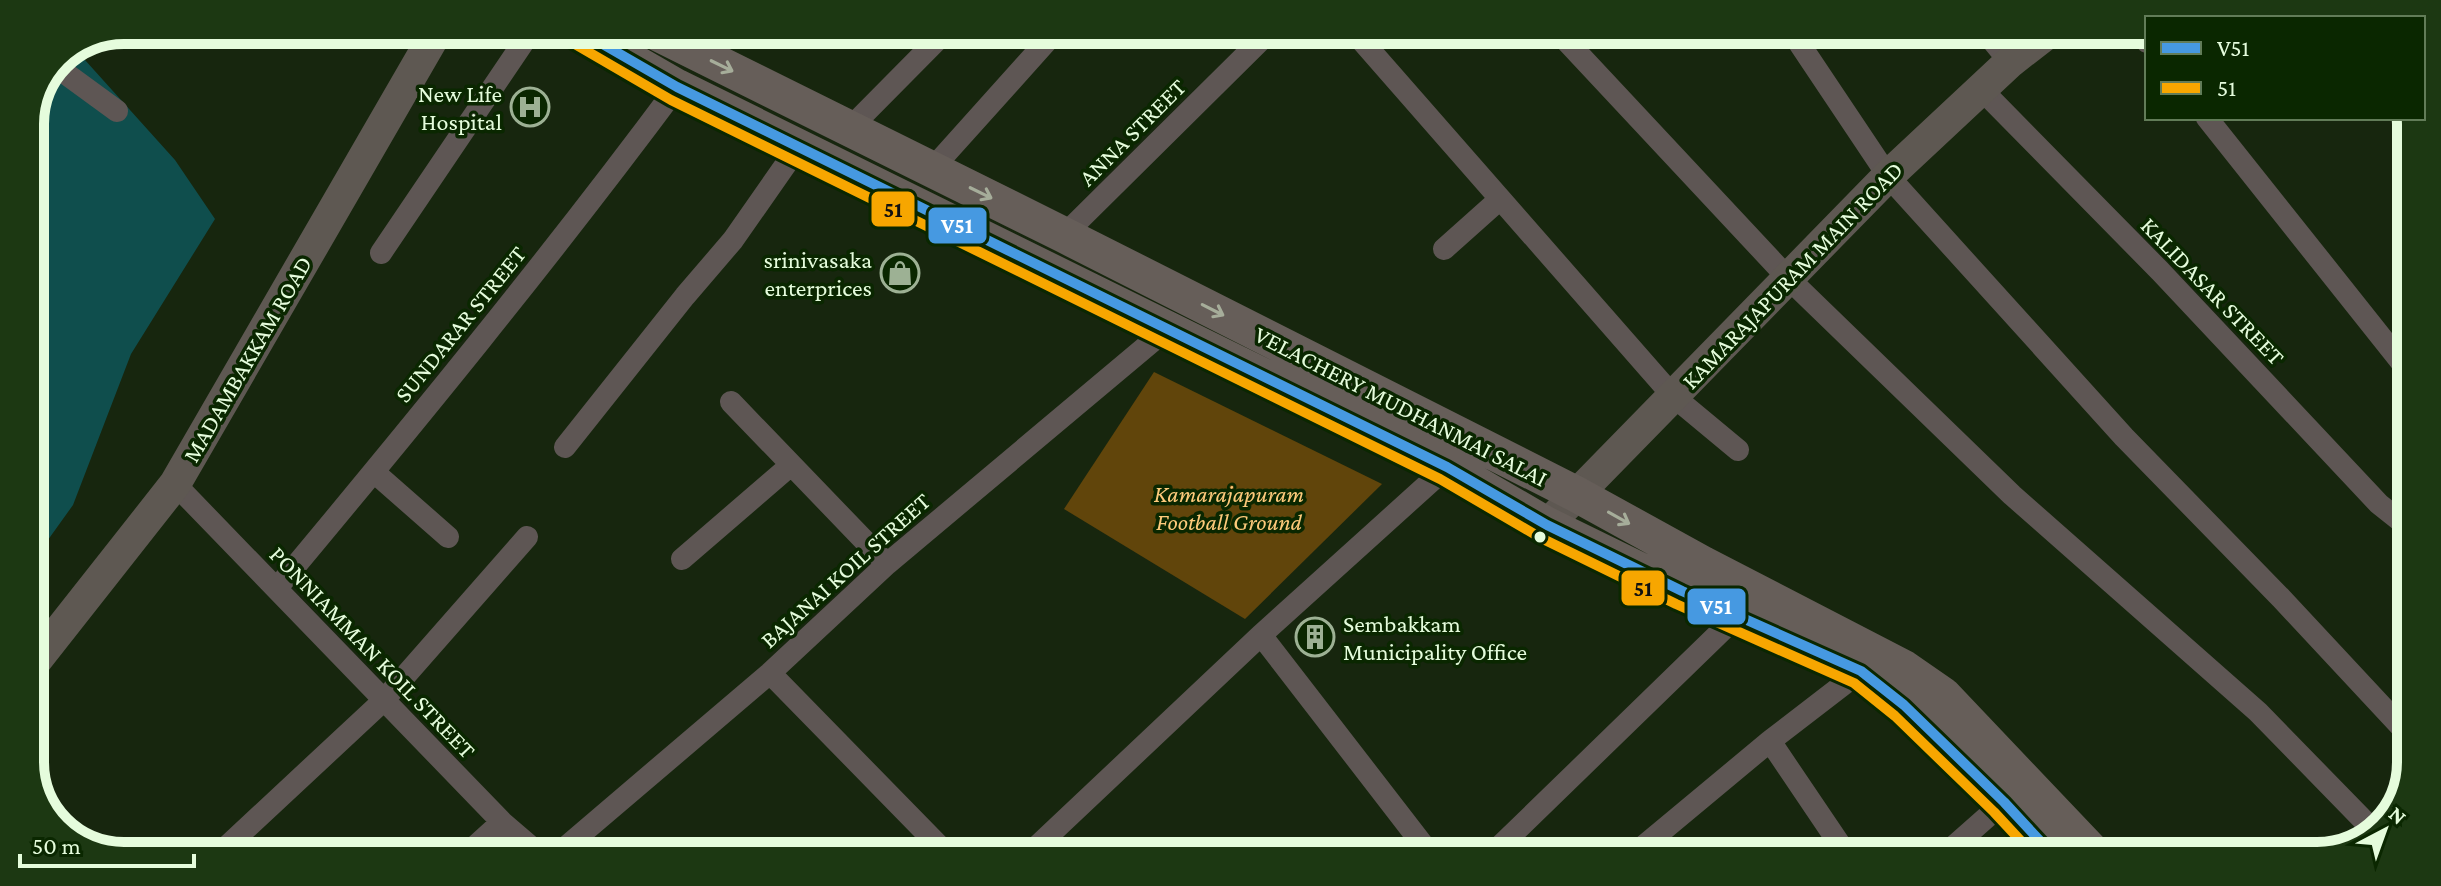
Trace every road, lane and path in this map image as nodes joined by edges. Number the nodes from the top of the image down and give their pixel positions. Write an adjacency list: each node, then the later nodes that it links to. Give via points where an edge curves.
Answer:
1 (429, 44): 37 (street, MADAMBAKKAM ROAD)
2 (522, 44): 26 (street)
3 (603, 44): 15 (main road, VELACHERY MUDHANMAI SALAI)
4 (679, 44): 19 (main road, VELACHERY MUDHANMAI SALAI, one-way to 19)
5 (927, 44): 19 (street)
6 (1044, 44): 21 (street)
7 (1257, 44): 24 (street, ANNA STREET)
8 (1365, 44): 23 (street)
9 (1569, 44): 27 (street)
10 (1800, 44): 22 (street)
11 (1995, 44): 13 (street)
12 (2033, 44): 13 (street, KAMARAJAPURAM MAIN ROAD)
13 (2010, 62): 16 (street, KAMARAJAPURAM MAIN ROAD)
14 (63, 72): 17 (street)
15 (677, 87): 20 (main road, VELACHERY MUDHANMAI SALAI); 36 (street, SUNDARAR STREET)
16 (1981, 89): 22 (street, KAMARAJAPURAM MAIN ROAD); 39 (street, KALIDASAR STREET)
17 (117, 111)
18 (2209, 120): 29 (street)
19 (850, 128): 21 (main road, VELACHERY MUDHANMAI SALAI)
20 (798, 147): 28 (main road, VELACHERY MUDHANMAI SALAI); 32 (street, via 733,240)
21 (932, 169): 24 (main road, VELACHERY MUDHANMAI SALAI, one-way to 24)
22 (1888, 176): 27 (street, KAMARAJAPURAM MAIN ROAD); 52 (street, via 2124,437)
23 (1500, 199): 25 (street); 30 (street)
24 (1064, 235): 38 (main road, VELACHERY MUDHANMAI SALAI, one-way to 38)
25 (1444, 249)
26 (381, 253)
27 (1788, 278): 30 (street, KAMARAJAPURAM MAIN ROAD); 54 (street, via 2012,495 2258,712)
28 (1167, 329): 35 (main road, VELACHERY MUDHANMAI SALAI); 44 (street, BAJANAI KOIL STREET)
29 (2397, 357)
30 (1673, 396): 33 (street); 38 (street, KAMARAJAPURAM MAIN ROAD)
31 (731, 402): 34 (street)
32 (565, 447)
33 (1738, 450)
34 (791, 465): 43 (street); 44 (street)
35 (1447, 467): 40 (main road, VELACHERY MUDHANMAI SALAI); 47 (street)
36 (374, 472): 41 (street); 45 (street, SUNDARAR STREET)
37 (175, 484): 45 (street, PONNIAMMAN KOIL STREET); 48 (street, MADAMBAKKAM ROAD)
38 (1576, 494): 40 (street, KAMARAJAPURAM MAIN ROAD); 69 (main road, VELACHERY MUDHANMAI SALAI, one-way to 69, via 1904,668 1943,695)
39 (2397, 518)
40 (1547, 525): 46 (main road, VELACHERY MUDHANMAI SALAI)
41 (448, 537)
42 (527, 537): 51 (street)
43 (682, 559)
44 (887, 564): 50 (street, BAJANAI KOIL STREET)
45 (277, 588): 51 (street, PONNIAMMAN KOIL STREET)
46 (1738, 615): 49 (main road, VELACHERY MUDHANMAI SALAI); 64 (street)
47 (1261, 635): 62 (street); 63 (street)
48 (44, 650)
49 (1861, 671): 53 (street); 55 (main road, VELACHERY MUDHANMAI SALAI)
50 (770, 673): 60 (street, BAJANAI KOIL STREET); 61 (street)
51 (383, 701): 56 (street, PONNIAMMAN KOIL STREET); 57 (street)
52 (2397, 722)
53 (1770, 741): 65 (street); 66 (street)
54 (2345, 801)
55 (2004, 802): 67 (street); 68 (main road, VELACHERY MUDHANMAI SALAI)
56 (502, 822): 58 (street); 59 (street, PONNIAMMAN KOIL STREET)
57 (232, 842)
58 (480, 842)
59 (525, 842)
60 (572, 842)
61 (935, 842)
62 (1042, 842)
63 (1421, 842)
64 (1504, 842)
65 (1649, 842)
66 (1838, 842)
67 (1959, 842)
68 (2041, 842)
69 (2083, 842)

